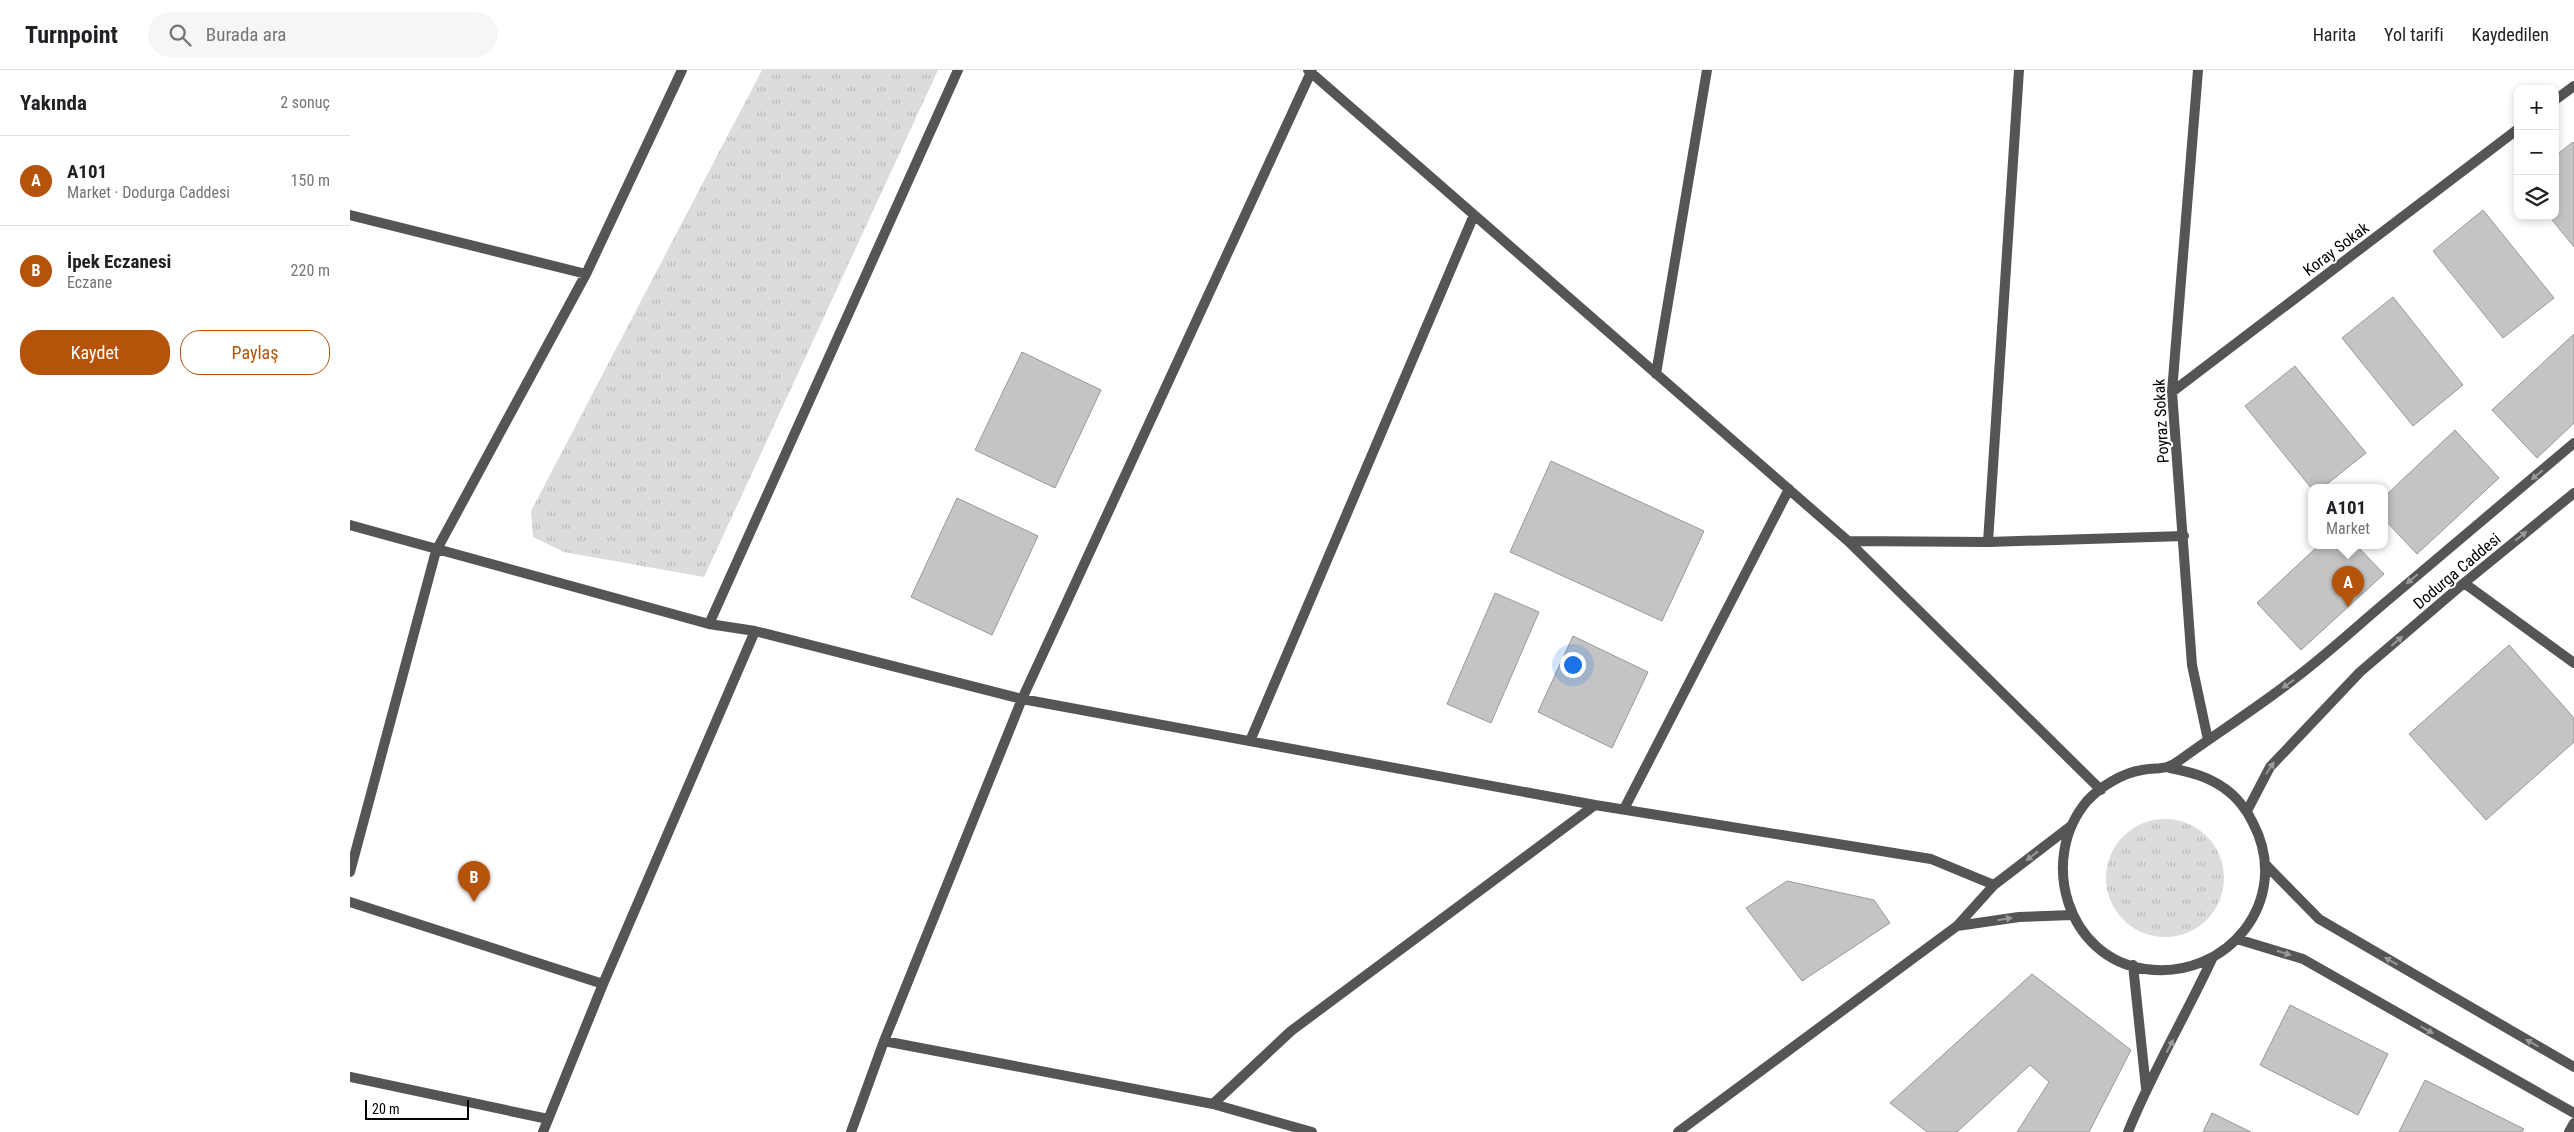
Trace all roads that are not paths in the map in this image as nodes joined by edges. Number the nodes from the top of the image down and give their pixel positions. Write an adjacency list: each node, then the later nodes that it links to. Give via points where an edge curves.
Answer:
1 (682, 70): 12 (street)
2 (958, 70): 24 (street)
3 (1707, 70): 13 (street)
4 (2019, 70): 21 (street)
5 (2198, 70): 14 (street, Poyraz Sokak)
6 (1310, 71): 11 (street); 27 (street)
7 (2574, 86): 8 (street)
8 (2559, 97)
9 (2517, 130): 14 (street, Koray Sokak)
10 (350, 215): 12 (street)
11 (1474, 215): 13 (street); 29 (street)
12 (586, 274): 22 (street)
13 (1656, 374): 16 (street)
14 (2172, 392): 19 (street, Poyraz Sokak)
15 (2574, 444): 28 (street, one-way to 28, via 2294,679)
16 (1788, 489): 20 (street); 33 (street)
17 (2574, 493): 23 (street, Dodurga Caddesi, one-way to 17)
18 (350, 525): 22 (street)
19 (2184, 536): 21 (street); 28 (street, Poyraz Sokak, via 2192,665)
20 (1848, 541): 21 (street); 31 (street)
21 (1988, 542)
22 (436, 551): 24 (street); 37 (street)
23 (2464, 583): 26 (street); 34 (street, Dodurga Caddesi, one-way to 23, via 2270,766 2360,672)
24 (709, 624): 25 (street)
25 (755, 631): 27 (street); 45 (street)
26 (2574, 663)
27 (1022, 699): 29 (street); 46 (street)
28 (2208, 740): 30 (street)
29 (1250, 741): 32 (street)
30 (2170, 768): 31 (street, via 2140,770 2112,781); 34 (street, via 2200,774 2226,789)
31 (2101, 790): 35 (street, via 2088,800)
32 (1596, 805): 33 (street); 50 (street, via 1291,1031)
33 (1624, 809): 38 (street, via 1931,859)
34 (2247, 811): 36 (street, via 2261,838)
35 (2071, 826): 38 (street, one-way to 38); 40 (street, via 2062,855 2063,886)
36 (2266, 865): 42 (street, via 2262,898 2249,926); 47 (street, one-way to 36, via 2319,919)
37 (350, 872)
38 (1994, 885): 41 (street)
39 (350, 902): 45 (street)
40 (2072, 914): 41 (street, one-way to 40, via 2019,917); 44 (street, via 2090,940 2114,958)
41 (1957, 926): 57 (street)
42 (2237, 939): 43 (street); 51 (street, one-way to 51, via 2302,959)
43 (2212, 958): 44 (street, via 2202,964 2173,971 2142,969); 49 (street, one-way to 43)
44 (2133, 965): 49 (street)
45 (604, 984): 52 (street)
46 (884, 1041): 50 (street); 55 (street)
47 (2574, 1067)
48 (350, 1078): 52 (street)
49 (2146, 1088): 58 (street)
50 (1213, 1104): 56 (street)
51 (2574, 1113)
52 (548, 1119): 54 (street)
53 (2574, 1123): 59 (street)
54 (543, 1132)
55 (851, 1132)
56 (1312, 1132)
57 (1678, 1132)
58 (2128, 1132)
59 (2569, 1132)

